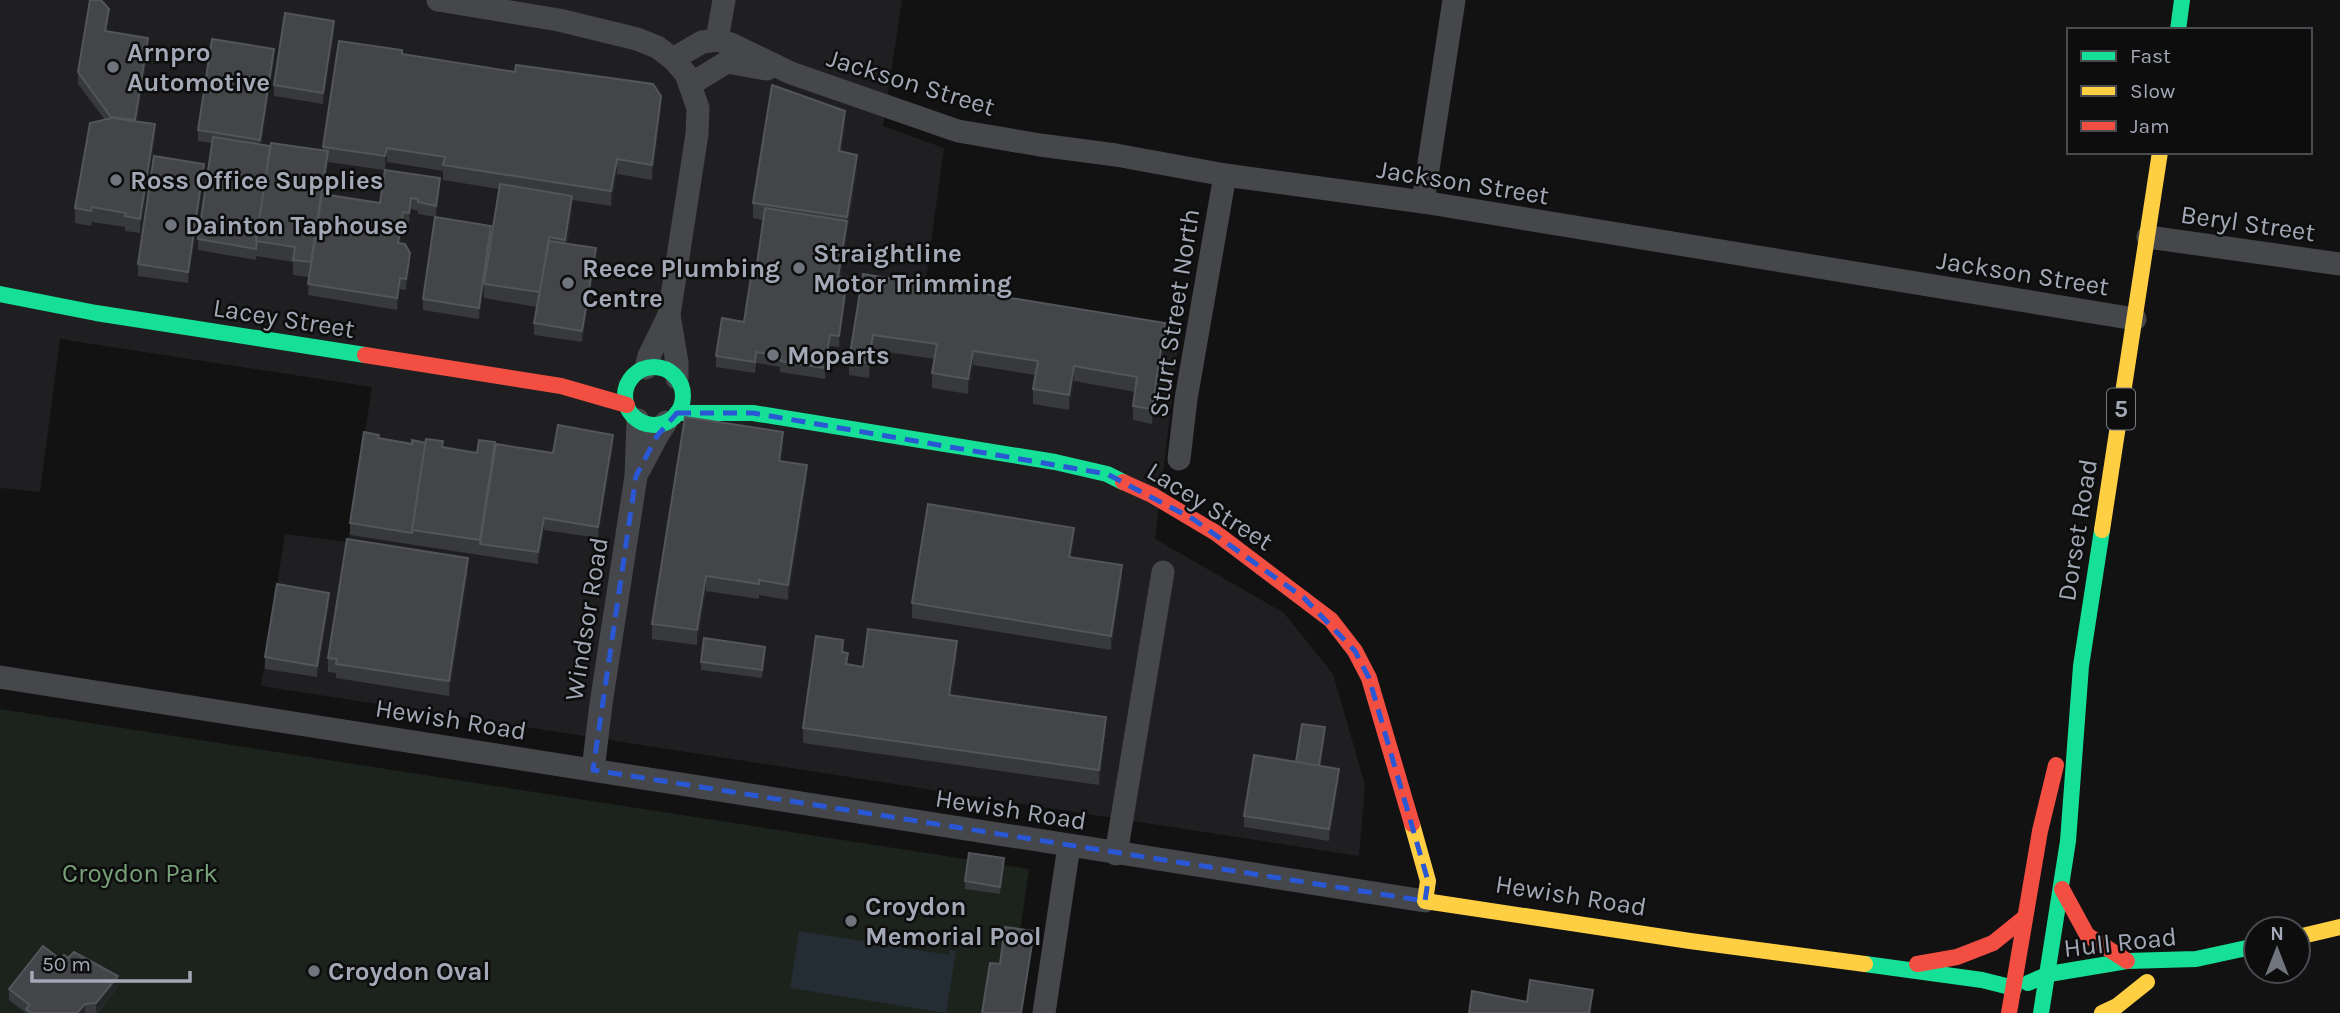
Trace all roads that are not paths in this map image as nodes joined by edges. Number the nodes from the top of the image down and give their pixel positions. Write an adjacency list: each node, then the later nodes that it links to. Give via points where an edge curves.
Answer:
1 (438, 0): 7 (street, via 559,20 637,39)
2 (724, 0): 6 (street)
3 (1454, 0): 12 (street)
4 (2182, 0): 5 (street)
5 (2178, 28)
6 (717, 40): 7 (street, via 702,42); 8 (street)
7 (673, 59): 9 (street)
8 (791, 73): 9 (street, via 727,62); 11 (street, Jackson Street, via 958,131)
9 (691, 84): 16 (street, via 698,108 697,134)
10 (2160, 154): 13 (street, Dorset Road / 5)
11 (1225, 175): 12 (street, Jackson Street); 24 (street, Sturt Street North)
12 (1423, 202): 17 (street, Jackson Street)
13 (2148, 237): 14 (street, Beryl Street); 17 (street, Dorset Road / 5)
14 (2340, 264)
15 (0, 294): 20 (street, Lacey Street)
16 (669, 315): 18 (street); 19 (street)
17 (2135, 319): 27 (street, Dorset Road / 5)
18 (639, 373): 19 (street, via 663,369); 20 (street, Lacey Street); 21 (street, via 626,391)
19 (679, 382): 22 (street, Lacey Street); 23 (street, via 682,405)
20 (561, 386): 21 (street, Lacey Street)
21 (632, 412): 23 (street, via 652,425); 25 (street, Windsor Road)
22 (753, 413): 23 (street, Lacey Street); 33 (street, Lacey Street, via 1107,474 1204,526 1278,578 1331,620 1369,678 1428,881)
23 (672, 418): 25 (street, Windsor Road)
24 (1179, 459)
25 (636, 476): 29 (street, Windsor Road)
26 (1163, 572): 31 (street)
27 (2081, 666): 32 (street, Dorset Road / 5); 34 (street, Dorset Road / 5, via 2040,831)
28 (0, 677): 29 (street, Hewish Road)
29 (593, 770): 30 (street, Hewish Road)
30 (1069, 846): 31 (street, Hewish Road); 47 (street)
31 (1116, 854): 33 (street, Hewish Road)
32 (2062, 890): 39 (street, via 2087,934); 41 (street, Dorset Road / 5)
33 (1425, 901): 40 (street, Hewish Road)
34 (2024, 918): 40 (street, via 1993,943 1957,957); 43 (street, Dorset Road / 5)
35 (2340, 927): 36 (street)
36 (2312, 934)
37 (2242, 949): 38 (street, Hull Road)
38 (2196, 959): 39 (street, Hull Road); 42 (street, Hull Road)
39 (2127, 961): 41 (street, Hull Road)
40 (1885, 968): 43 (street, Hewish Road)
41 (2049, 974): 43 (street, Hull Road); 46 (street, Dorset Road / 5)
42 (2147, 982): 44 (street, Hull Road); 49 (street)
43 (2014, 988): 46 (street, Hewish Road); 48 (street, Dorset Road / 5)
44 (2111, 989)
45 (2063, 997): 46 (street, Hull Road)
46 (2042, 1007)
47 (1044, 1013)
48 (2009, 1013)
49 (2102, 1013)

